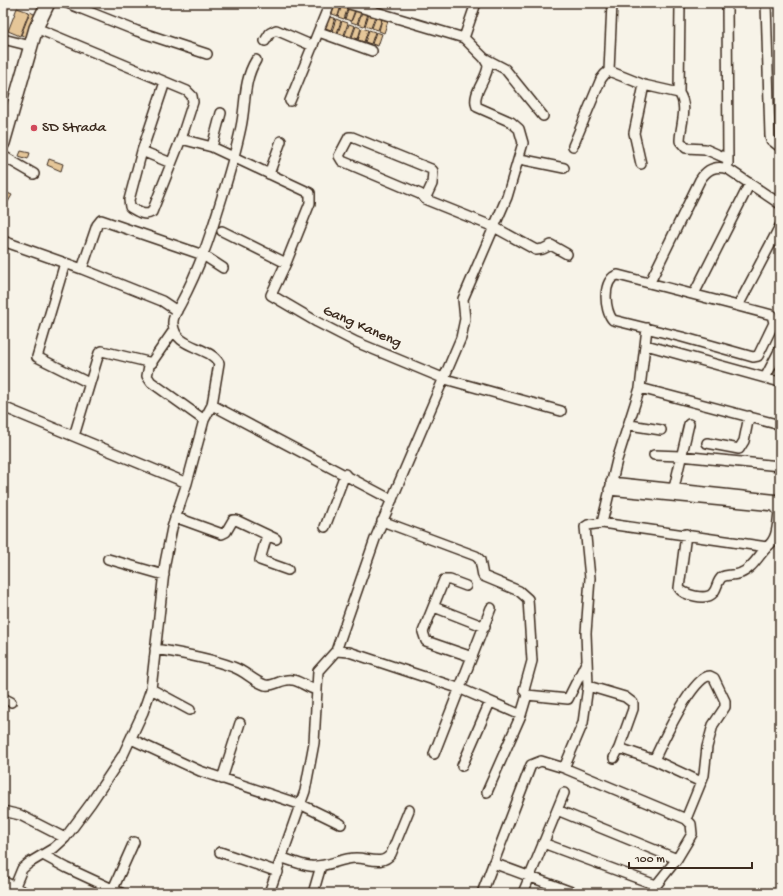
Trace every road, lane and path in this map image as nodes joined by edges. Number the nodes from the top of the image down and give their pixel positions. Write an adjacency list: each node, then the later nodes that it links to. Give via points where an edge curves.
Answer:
1 (48, 3): 11 (main road)
2 (67, 3): 19 (street, via 144,34)
3 (330, 3): 12 (street)
4 (346, 3): 10 (street)
5 (476, 3): 13 (street)
6 (612, 3): 22 (street)
7 (680, 3): 25 (street)
8 (726, 3): 39 (street)
9 (766, 3): 34 (street, via 770,136)
10 (358, 5): 13 (street)
11 (36, 28): 16 (main road); 23 (street)
12 (319, 32): 17 (street); 18 (street)
13 (464, 38): 20 (street)
14 (3, 39): 16 (street)
15 (265, 41): 17 (street, via 270,33 276,30)
16 (31, 46): 31 (main road)
17 (313, 46): 26 (street)
18 (372, 51)
19 (207, 54)
20 (484, 58): 28 (street, via 505,69); 38 (street, via 488,68 475,104 486,112 511,122 519,129 523,143)
21 (256, 60): 37 (street, via 249,71 246,84)
22 (609, 71): 24 (street); 32 (street, via 601,79)
23 (165, 82): 29 (street, via 189,92 193,98); 35 (street)
24 (644, 85): 25 (street); 41 (street, via 634,133)
25 (679, 93): 39 (street, via 684,105 680,134 682,145 686,148 705,149)
26 (290, 101)
27 (221, 113): 33 (street)
28 (543, 116)
29 (181, 139): 33 (street); 40 (street)
30 (281, 140): 45 (street)
31 (3, 143)
32 (573, 146)
33 (212, 147): 37 (street)
34 (780, 147)
35 (142, 151): 40 (street); 40 (street, via 129,200 130,207 142,214 152,212)
36 (3, 156): 44 (street)
37 (234, 157): 45 (street); 54 (street)
38 (520, 159): 42 (street); 50 (street)
39 (728, 159): 43 (street)
40 (171, 163)
41 (641, 164)
42 (564, 168)
43 (728, 169): 46 (street); 59 (street, via 711,168 703,175)
44 (34, 174)
45 (270, 174): 55 (street, via 310,193 310,202)
46 (750, 183): 48 (street); 60 (street)
47 (425, 199): 47 (street, via 420,194 340,159 349,137 431,169 434,177); 50 (street)
48 (780, 204)
49 (780, 226): 61 (street)
50 (494, 227): 53 (street, via 536,250 551,245); 69 (street, via 463,299 465,319 461,338)
51 (222, 231): 55 (street)
52 (3, 241): 56 (street)
53 (567, 254)
54 (203, 255): 57 (street); 58 (street, via 101,220); 62 (street)
55 (286, 262): 69 (street, Gang Kaneng, via 270,295 356,342)
56 (65, 263): 58 (street); 71 (street, via 37,357)
57 (223, 268)
58 (82, 269): 62 (street, via 162,301)
59 (650, 282): 60 (street); 63 (street, via 615,275 606,294 613,320)
60 (694, 294): 61 (street)
61 (738, 306): 63 (street, via 772,315 774,318 758,356 753,357)
62 (177, 311): 64 (street, via 173,321)
63 (648, 328): 65 (street)
64 (174, 330): 67 (street); 73 (street, via 180,340 218,361)
65 (646, 345): 68 (street); 72 (street)
66 (780, 349): 68 (street)
67 (152, 363): 71 (street, via 102,351 97,357); 77 (street, via 147,376 151,382)
68 (765, 378): 70 (street)
69 (445, 379): 75 (street, Gang Kaneng); 91 (street)
70 (780, 382)
71 (89, 383): 82 (street)
72 (640, 388): 76 (street); 79 (street)
73 (212, 405): 77 (street); 87 (street)
74 (3, 407): 82 (street)
75 (561, 411)
76 (749, 416): 80 (street); 83 (street, via 744,441 739,449)
77 (204, 420): 88 (street)
78 (689, 424): 85 (street)
79 (630, 425): 81 (street); 89 (street)
80 (780, 425)
81 (661, 430)
82 (74, 436): 88 (street)
83 (707, 443)
84 (654, 455): 85 (street)
85 (680, 456): 86 (street); 90 (street)
86 (780, 466)
87 (345, 474): 91 (street); 96 (street)
88 (187, 483): 93 (street)
89 (610, 486): 90 (street); 95 (street); 100 (street, via 774,506 779,512)
90 (674, 488): 92 (street)
91 (392, 500): 94 (street)
92 (780, 500)
93 (175, 517): 98 (street, via 222,534 233,520 236,520); 104 (street)
94 (382, 521): 110 (street); 117 (street, via 476,556 480,560 483,576 526,596 532,661 524,690)
95 (595, 524): 97 (street); 112 (street, via 584,530 590,578 586,633)
96 (324, 527)
97 (686, 534): 101 (street); 101 (street, via 679,588 684,593 701,596 708,597 713,593 724,576 739,574 746,570)
98 (267, 535): 99 (street); 103 (street, via 260,560)
99 (276, 539)
100 (777, 540): 101 (street)
101 (767, 547)
102 (108, 559): 104 (street)
103 (288, 570)
104 (164, 574): 109 (street)
105 (466, 586): 106 (street, via 444,580)
106 (434, 607): 108 (street); 111 (street, via 422,632 424,638)
107 (491, 608): 108 (street)
108 (485, 627): 111 (street)
109 (155, 649): 114 (street); 116 (street, via 233,667 264,684 294,680 307,688)
110 (336, 651): 115 (street, via 349,652); 116 (street, via 318,671)
111 (472, 657): 115 (street)
112 (588, 660): 113 (street); 117 (street, via 568,699)
113 (588, 686): 123 (street, via 625,697 633,703 633,710); 128 (street, via 583,723)
114 (151, 689): 119 (street); 122 (street)
115 (461, 689): 118 (street); 124 (street)
116 (317, 690): 133 (street, via 314,743)
117 (527, 695): 120 (street)
118 (490, 702): 120 (street); 127 (street)
119 (190, 710)
120 (522, 715): 131 (street)
121 (240, 723): 129 (street)
122 (131, 739): 129 (street); 139 (street, via 91,803)
123 (619, 748): 125 (street); 126 (street)
124 (434, 754)
125 (614, 758)
126 (654, 760): 130 (street); 130 (street, via 681,706 703,677 710,676 714,678 725,707 713,725)
127 (462, 766)
128 (564, 768): 137 (street); 146 (street, via 541,761 531,765)
129 (222, 779): 133 (street)
130 (701, 782): 137 (street)
131 (487, 792)
132 (564, 793): 135 (street)
133 (302, 805): 138 (street); 144 (street)
134 (410, 810): 147 (street, via 388,858 376,861 343,859)
135 (557, 810): 141 (street); 145 (street)
136 (3, 811): 139 (street, via 20,815)
137 (686, 819): 145 (street, via 691,824 692,834)
138 (341, 824)
139 (64, 838): 143 (street)
140 (134, 842): 154 (street)
141 (543, 843): 149 (street); 152 (street)
142 (220, 852): 148 (street)
143 (43, 855): 151 (street, via 22,869); 154 (street)
144 (283, 858): 147 (street); 148 (street)
145 (677, 859): 152 (street)
146 (493, 863): 149 (street); 157 (street)
147 (321, 866): 153 (street)
148 (278, 872): 156 (street)
149 (529, 876): 158 (street); 159 (street)
150 (3, 880): 151 (street)
151 (15, 886): 155 (street)
152 (653, 889)
153 (314, 890)
154 (117, 891)
155 (26, 893)
156 (269, 893)
157 (482, 893)
158 (523, 893)
159 (574, 893)

